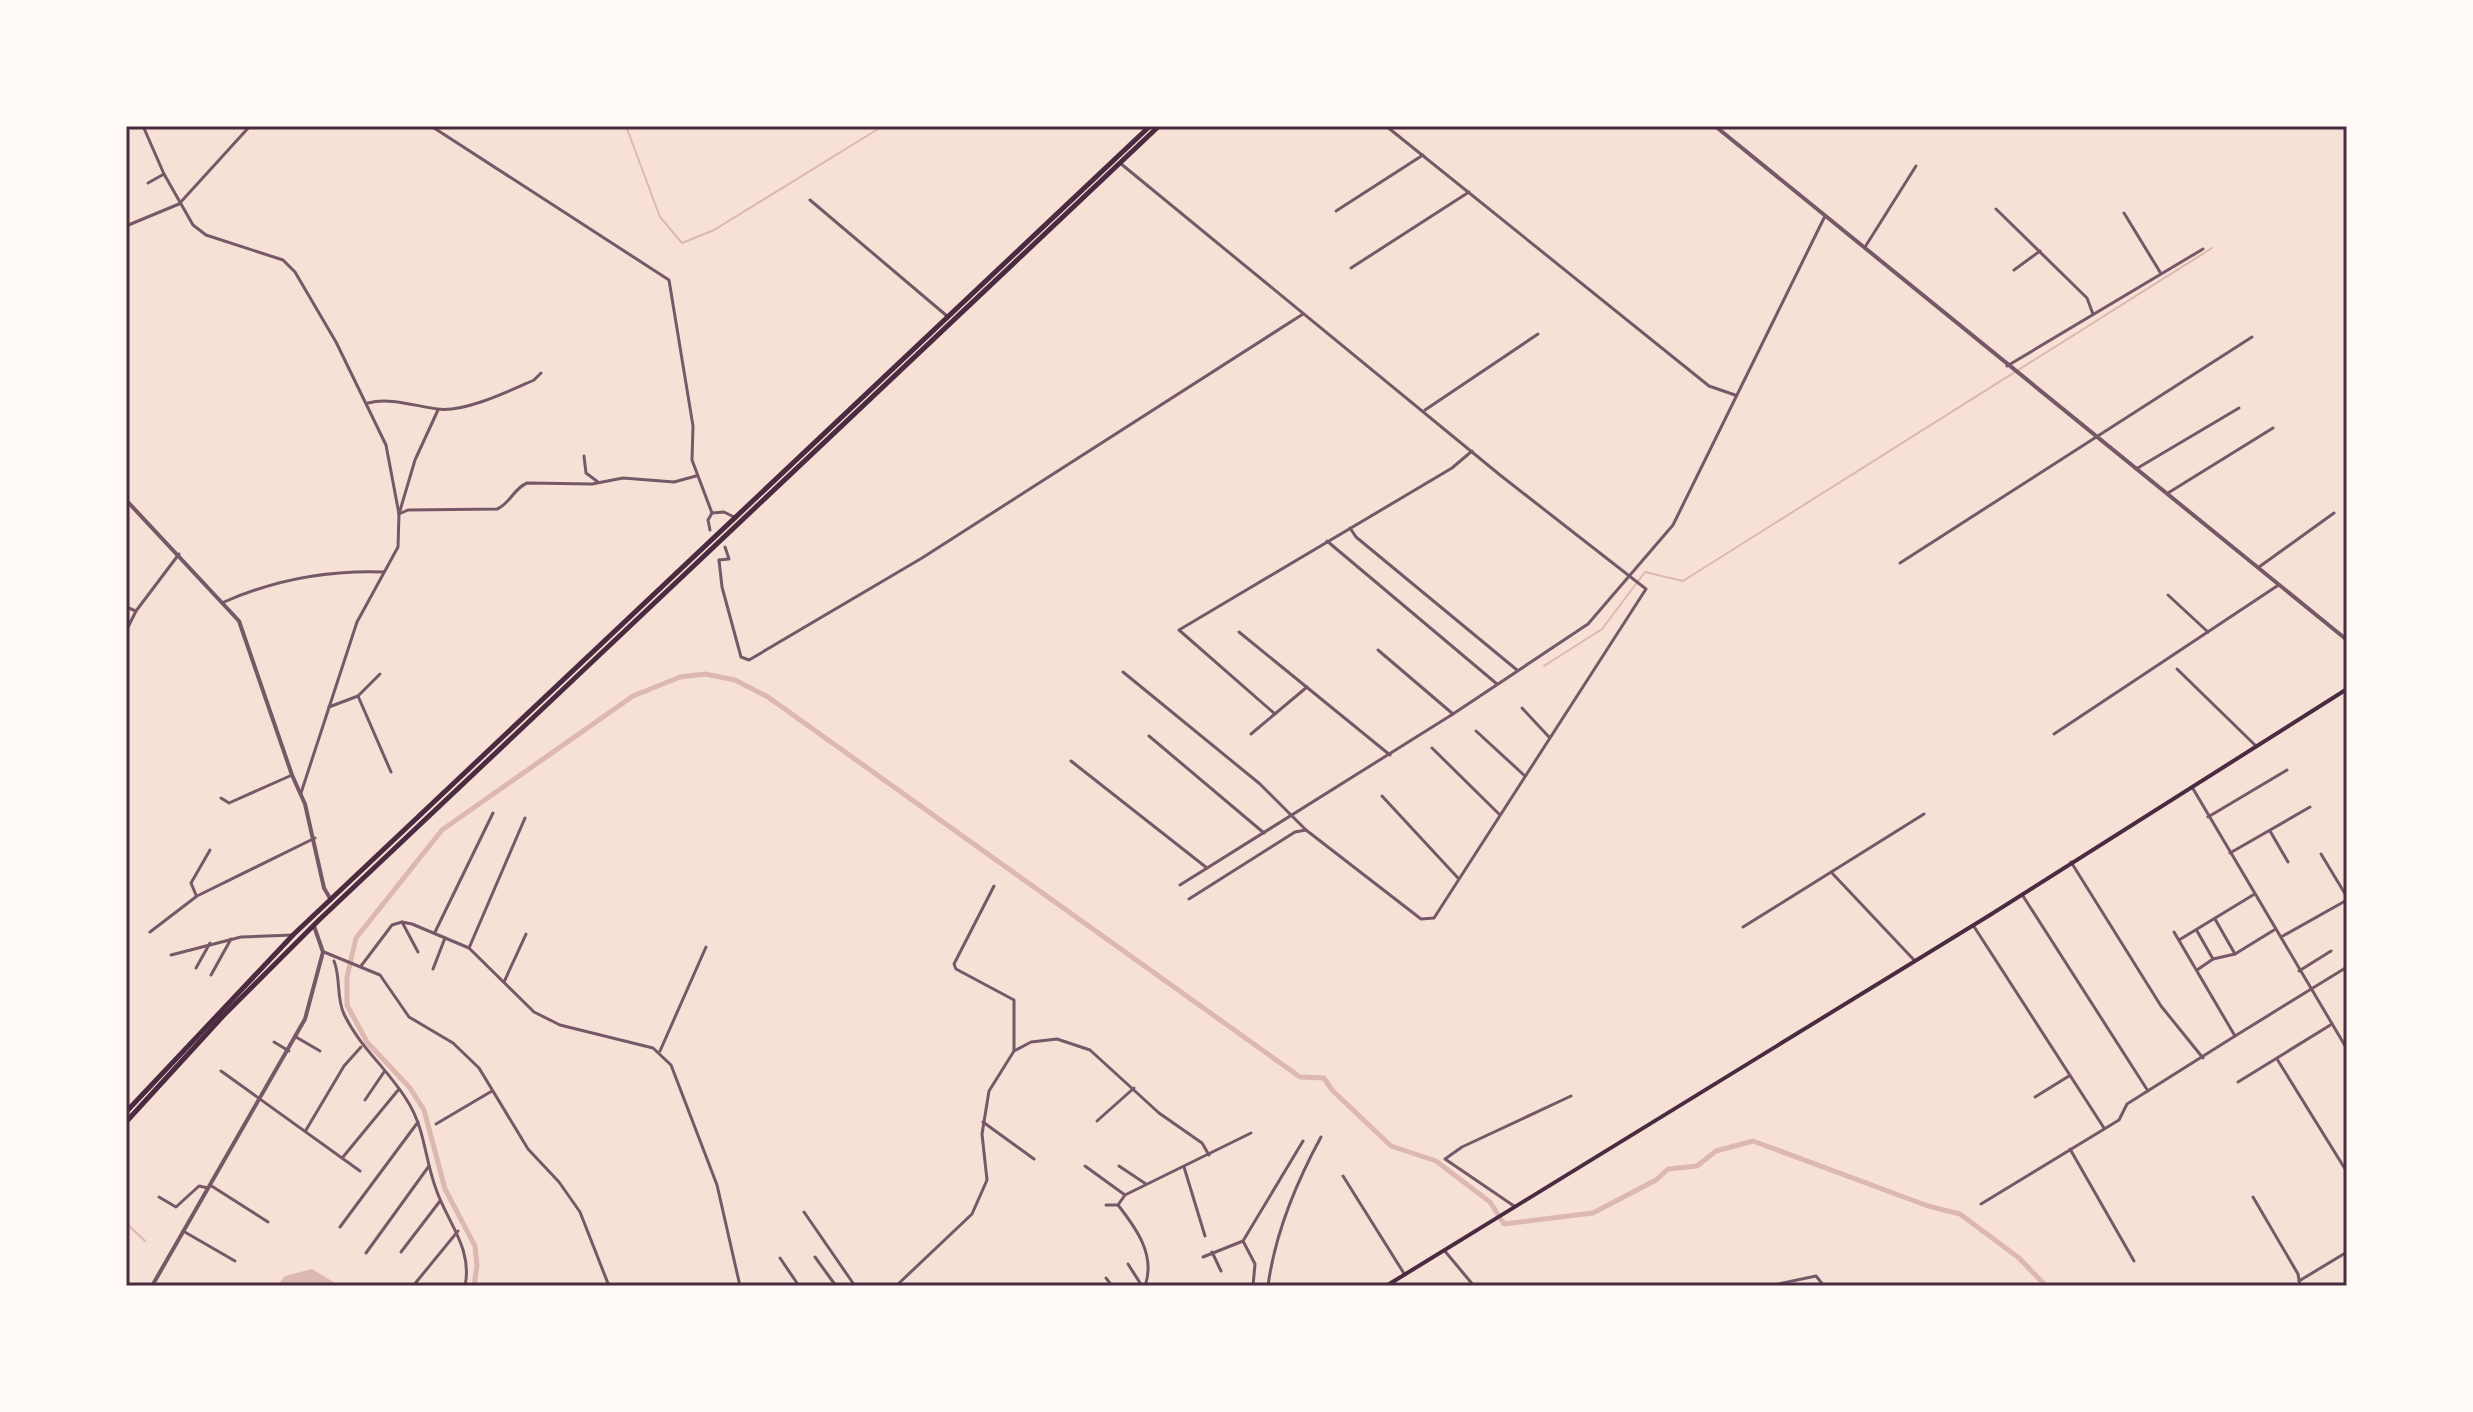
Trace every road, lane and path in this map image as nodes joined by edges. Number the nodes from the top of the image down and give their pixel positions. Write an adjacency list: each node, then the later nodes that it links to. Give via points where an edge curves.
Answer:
1 (143, 126): 11 (street)
2 (250, 126): 15 (street)
3 (431, 126): 44 (street, via 669,280)
4 (1150, 126): 29 (highway)
5 (1159, 126): 9 (highway)
6 (1386, 126): 8 (street)
7 (1715, 126): 19 (street)
8 (1423, 155): 13 (street); 17 (street)
9 (1120, 163): 27 (street); 56 (highway)
10 (1916, 166): 21 (street)
11 (164, 174): 12 (street); 15 (street)
12 (148, 183)
13 (1469, 192): 24 (street); 34 (street, via 1709,386)
14 (810, 200): 29 (street)
15 (179, 204): 20 (street); 35 (street, via 206,235 289,265)
16 (1996, 209): 23 (street)
17 (1336, 211)
18 (2124, 213): 26 (street)
19 (1825, 216): 21 (street); 34 (street)
20 (126, 226)
21 (1864, 248): 32 (street)
22 (2203, 249): 26 (street)
23 (2040, 251): 25 (street); 28 (street, via 2087,298)
24 (1351, 268)
25 (2014, 270)
26 (2160, 273): 28 (street)
27 (1303, 314): 38 (street); 58 (street, via 922,558 749,660 741,657 731,624)
28 (2093, 315): 32 (street)
29 (947, 316): 51 (highway)
30 (1538, 334): 38 (street)
31 (2252, 337): 40 (street)
32 (2007, 366): 40 (street)
33 (541, 373): 37 (street, via 478,402)
34 (1735, 395): 62 (street, via 1673,525)
35 (368, 403): 37 (street); 50 (street, via 386,445)
36 (2239, 408): 43 (street)
37 (438, 410): 50 (street)
38 (1423, 411): 41 (street)
39 (2273, 428): 46 (street)
40 (2097, 435): 43 (street); 59 (street)
41 (1472, 451): 52 (street); 62 (street)
42 (584, 456): 45 (street, via 586,473)
43 (2136, 469): 46 (street)
44 (696, 476): 45 (street, via 674,482); 48 (street)
45 (598, 482): 50 (street, via 527,483 497,509)
46 (2167, 494): 60 (street)
47 (126, 500): 57 (street)
48 (712, 513): 51 (street); 53 (street)
49 (2334, 513): 60 (street)
50 (399, 514): 61 (street, via 398,547)
51 (736, 518): 128 (highway)
52 (1350, 528): 54 (street); 74 (street)
53 (710, 530)
54 (1327, 541): 77 (street); 83 (street, via 1179,630)
55 (725, 547): 58 (street, via 729,559)
56 (709, 552): 58 (street); 132 (highway)
57 (179, 554): 65 (street); 67 (street)
58 (719, 560)
59 (1900, 563)
60 (2258, 567): 63 (street)
61 (385, 572): 65 (street, via 278,582); 81 (street, via 357,622)
62 (1628, 574): 74 (street, via 1588,624); 89 (street, via 1645,587 1645,594)
63 (2279, 585): 70 (street); 71 (street)
64 (2168, 595): 70 (street)
65 (224, 602): 96 (street, via 247,639)
66 (126, 607): 67 (street)
67 (136, 611): 68 (street)
68 (126, 631)
69 (1239, 632): 78 (street)
70 (2208, 632): 87 (street)
71 (2347, 640)
72 (1378, 650): 84 (street)
73 (2177, 669): 90 (street)
74 (1517, 670): 77 (street)
75 (1123, 672): 104 (street)
76 (380, 674): 80 (street)
77 (1497, 684): 84 (street)
78 (1307, 687): 83 (street); 92 (street)
79 (2347, 689): 90 (main road)
80 (358, 696): 81 (street); 95 (street)
81 (329, 707): 99 (street)
82 (1522, 708): 89 (street)
83 (1275, 714): 86 (street)
84 (1453, 714): 92 (street)
85 (1476, 731): 97 (street)
86 (1251, 734)
87 (2054, 734)
88 (1149, 736): 111 (street)
89 (1549, 737): 97 (street)
90 (2256, 746): 98 (main road)
91 (1432, 748): 106 (street)
92 (1390, 755): 104 (street)
93 (1071, 761): 118 (street)
94 (2287, 770): 107 (street)
95 (391, 772)
96 (292, 775): 99 (street); 101 (street, via 229,803)
97 (1525, 776): 106 (street)
98 (2191, 787): 107 (street); 116 (main road)
99 (301, 793): 112 (street)
100 (1382, 796): 120 (street)
101 (221, 798)
102 (2310, 807): 110 (street)
103 (493, 813): 137 (street)
104 (1294, 814): 109 (street); 111 (street)
105 (1924, 814): 119 (street)
106 (1500, 815): 120 (street)
107 (2208, 817): 114 (street)
108 (525, 818): 147 (street)
109 (1306, 830): 120 (street, via 1421,919 1434,918); 126 (street)
110 (2269, 830): 114 (street); 117 (street)
111 (1264, 833): 118 (street)
112 (315, 838): 125 (street); 128 (street)
113 (210, 850): 125 (street, via 191,883)
114 (2230, 853): 124 (street)
115 (2321, 854): 127 (street)
116 (2071, 862): 123 (main road); 175 (street, via 2161,1006)
117 (2288, 862)
118 (1207, 868): 121 (street)
119 (1832, 873): 133 (street); 155 (street)
120 (1460, 879)
121 (1180, 885)
122 (994, 886): 174 (street, via 954,964 1012,997)
123 (2022, 893): 131 (main road); 184 (street)
124 (2253, 895): 129 (street); 135 (street)
125 (197, 896): 136 (street)
126 (1189, 899)
127 (2347, 899): 142 (street)
128 (331, 900): 139 (highway)
129 (2215, 919): 134 (street); 151 (street)
130 (402, 922): 137 (street); 150 (street); 156 (street, via 384,933)
131 (1973, 925): 155 (main road); 179 (street)
132 (313, 926): 149 (street); 191 (highway)
133 (1743, 927)
134 (2196, 930): 144 (street); 154 (street)
135 (2275, 930): 142 (street); 151 (street)
136 (150, 932)
137 (435, 932): 141 (street)
138 (2174, 932): 144 (street)
139 (294, 934): 143 (street); 189 (highway)
140 (526, 934): 163 (street)
141 (445, 938): 147 (street); 159 (street)
142 (2280, 938): 161 (street)
143 (231, 939): 145 (street); 162 (street)
144 (2179, 940): 160 (street)
145 (210, 943): 152 (street); 158 (street)
146 (706, 947): 173 (street)
147 (469, 948): 163 (street)
148 (2331, 951): 161 (street)
149 (323, 952): 153 (street); 167 (street)
150 (418, 952)
151 (2235, 954): 154 (street)
152 (171, 955)
153 (333, 959): 156 (street); 169 (street, via 341,1007)
154 (2213, 959): 160 (street)
155 (1915, 961): 220 (main road)
156 (361, 966): 183 (street, via 384,979 409,1017 459,1048)
157 (2347, 967): 164 (street)
158 (196, 968)
159 (433, 969)
160 (2197, 970): 166 (street)
161 (2299, 971): 164 (street)
162 (211, 975)
163 (504, 982): 173 (street, via 519,1000 560,1025)
164 (2310, 988): 165 (street); 166 (street)
165 (2332, 1024): 170 (street); 176 (street)
166 (2235, 1036): 175 (street)
167 (296, 1037): 171 (street); 172 (street)
168 (274, 1042): 171 (street)
169 (361, 1047): 178 (street); 196 (street)
170 (2347, 1049)
171 (289, 1051): 187 (street)
172 (320, 1051)
173 (660, 1051): 247 (street, via 671,1065 717,1185)
174 (1014, 1051): 181 (street, via 1047,1039 1078,1043); 193 (street, via 989,1091)
175 (2203, 1058): 184 (street)
176 (2277, 1059): 180 (street); 209 (street)
177 (221, 1071): 187 (street)
178 (384, 1072): 182 (street); 188 (street)
179 (2069, 1076): 186 (street); 195 (street)
180 (2238, 1082)
181 (1134, 1088): 190 (street); 201 (street, via 1202,1143)
182 (399, 1089): 192 (street); 202 (street)
183 (492, 1091): 194 (street); 246 (street, via 528,1149 580,1212)
184 (2148, 1091): 195 (street)
185 (1571, 1096): 220 (street, via 1445,1159)
186 (2035, 1097)
187 (263, 1098): 196 (street); 212 (street)
188 (365, 1100)
189 (126, 1112)
190 (1097, 1121)
191 (126, 1122)
192 (418, 1122): 204 (street); 223 (street)
193 (983, 1122): 203 (street); 251 (street, via 987,1180 978,1203)
194 (436, 1124)
195 (2104, 1128): 200 (street)
196 (305, 1130): 202 (street)
197 (1251, 1133): 201 (street)
198 (1321, 1137): 255 (street, via 1277,1240)
199 (1303, 1141): 227 (street)
200 (2070, 1149): 217 (street); 237 (street)
201 (1209, 1155): 207 (street)
202 (343, 1157): 208 (street)
203 (1034, 1159)
204 (429, 1166): 216 (street); 232 (street)
205 (1085, 1166): 213 (street)
206 (1119, 1166): 211 (street)
207 (1184, 1167): 211 (street); 226 (street)
208 (360, 1171)
209 (2347, 1172)
210 (1343, 1176): 240 (street)
211 (1147, 1185): 213 (street)
212 (209, 1187): 214 (street, via 199,1186 176,1207); 222 (street); 224 (street)
213 (1125, 1195): 219 (street)
214 (159, 1197)
215 (2253, 1197): 242 (street)
216 (440, 1200): 225 (street); 229 (street)
217 (1981, 1204)
218 (1106, 1205): 219 (street)
219 (1118, 1205): 253 (street, via 1145,1247 1149,1269)
220 (1514, 1207): 228 (main road)
221 (804, 1212): 250 (street)
222 (268, 1222)
223 (340, 1227)
224 (183, 1231): 236 (street); 243 (street)
225 (458, 1231): 244 (street); 245 (street)
226 (1205, 1236)
227 (1243, 1241): 230 (street); 254 (street, via 1255,1264)
228 (1444, 1250): 240 (main road); 257 (street)
229 (401, 1252)
230 (1212, 1252): 234 (street); 239 (street)
231 (2347, 1252): 242 (street)
232 (366, 1253)
233 (815, 1257): 249 (street)
234 (1203, 1257)
235 (780, 1258): 248 (street)
236 (235, 1261)
237 (2134, 1261)
238 (1128, 1264): 253 (street)
239 (1221, 1271)
240 (1405, 1275): 256 (main road)
241 (1106, 1278): 252 (street)
242 (2300, 1283)
243 (152, 1286)
244 (413, 1286)
245 (465, 1286)
246 (609, 1286)
247 (740, 1286)
248 (799, 1286)
249 (836, 1286)
250 (855, 1286)
251 (896, 1286)
252 (1112, 1286)
253 (1143, 1286)
254 (1253, 1286)
255 (1268, 1286)
256 (1386, 1286)
257 (1474, 1286)
258 (1769, 1286): 259 (street, via 1816,1276)
259 (1824, 1286)

